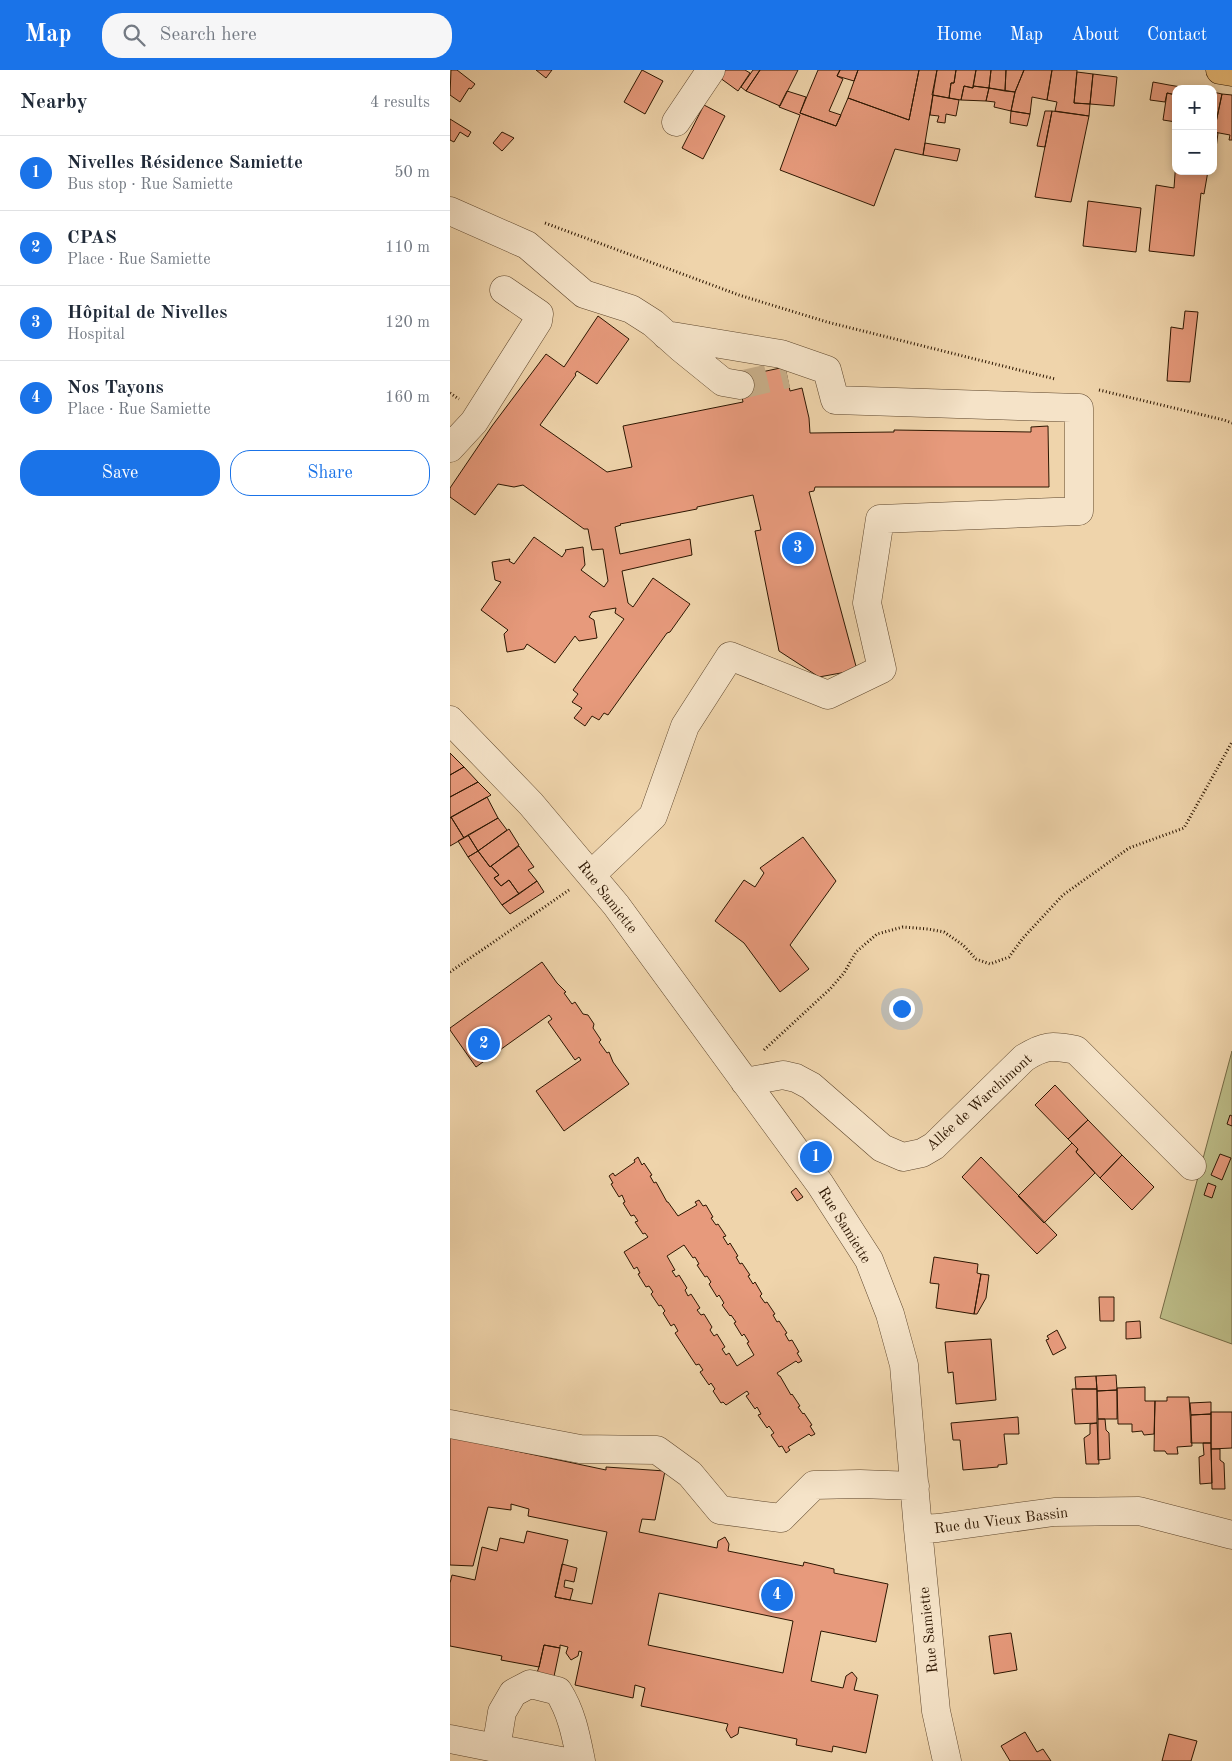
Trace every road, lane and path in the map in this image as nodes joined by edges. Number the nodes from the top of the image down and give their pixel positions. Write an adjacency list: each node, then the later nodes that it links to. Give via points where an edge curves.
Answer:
1 (711, 70): 4 (street)
2 (1220, 70): 3 (main road)
3 (1232, 72)
4 (676, 122)
5 (450, 211): 8 (street, via 527,244 584,294 631,309)
6 (537, 220): 11 (path, via 792,311)
7 (504, 290): 15 (street, via 539,314 538,321 474,422)
8 (666, 334): 9 (street, via 782,354); 12 (street, via 722,382)
9 (827, 370): 10 (street); 18 (street, via 835,400 1079,408 1078,511 880,519 867,603 882,669 828,695 730,656 685,726 653,816)
10 (787, 374)
11 (1059, 380)
12 (740, 385)
13 (1096, 389): 14 (path)
14 (1232, 424)
15 (450, 448)
16 (450, 720): 18 (street, Rue Samiette, via 531,804)
17 (1232, 742): 20 (path, via 1184,828 1129,848 1063,895 1009,957 990,964 976,959 944,932 928,929 903,927 877,934 856,952 830,989)
18 (592, 874): 19 (path); 20 (street, Rue Samiette)
19 (450, 972)
20 (742, 1078): 21 (street, Allée de Warchimont, via 783,1075 796,1078 811,1086 882,1148 903,1157 922,1153 934,1146 1024,1058 1037,1050 1055,1046 1076,1050); 23 (street, Rue Samiette, via 820,1184 869,1260 890,1314 904,1365)
21 (1192, 1166)
22 (450, 1424): 23 (street, via 580,1449 657,1450 690,1474 720,1510 781,1518 814,1485)
23 (915, 1486): 24 (street, Rue Samiette)
24 (918, 1529): 25 (street, Rue du Vieux Bassin, via 1054,1512 1139,1511); 30 (street, Rue Samiette, via 936,1711)
25 (1232, 1535)
26 (450, 1740): 27 (street)
27 (496, 1749): 28 (street); 29 (street, via 502,1712 513,1693 530,1684 558,1691 572,1719)
28 (562, 1761)
29 (581, 1761)
30 (947, 1761)

